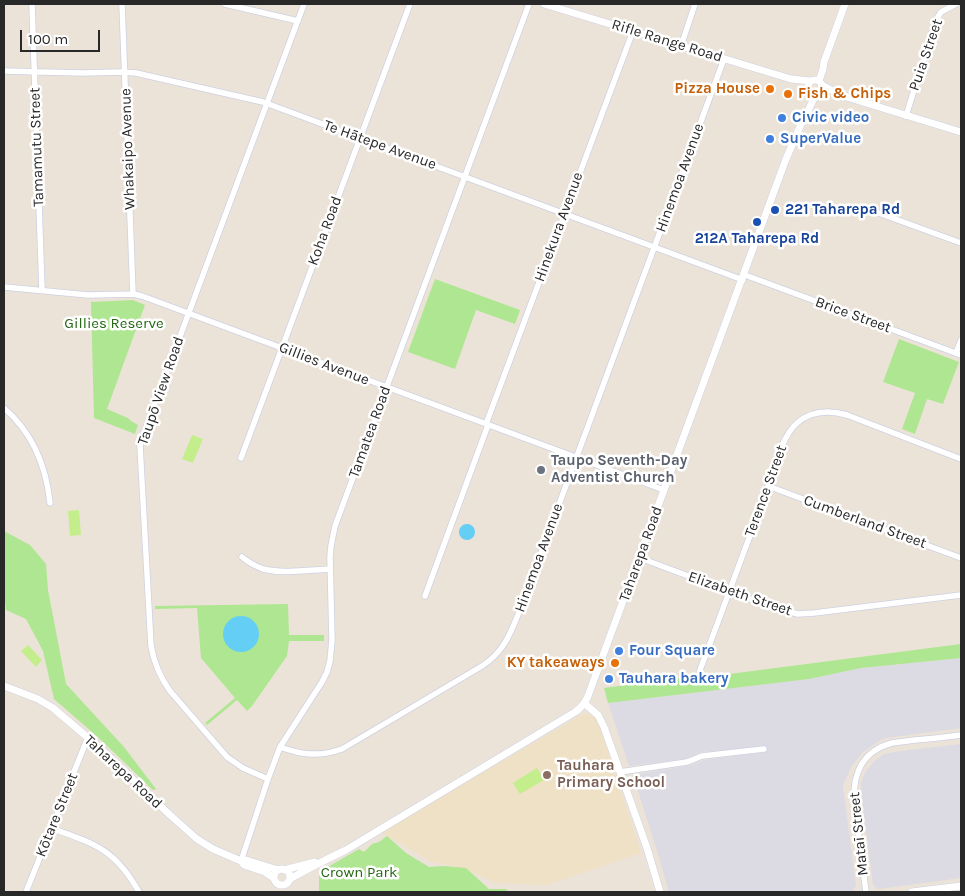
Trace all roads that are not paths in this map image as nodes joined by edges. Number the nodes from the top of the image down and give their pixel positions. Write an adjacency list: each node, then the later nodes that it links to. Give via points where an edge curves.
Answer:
1 (32, 4): 16 (street, Tamamutu Street)
2 (122, 4): 17 (street, Whakaipo Avenue)
3 (225, 4): 11 (street)
4 (304, 4): 11 (street, Taupō View Road)
5 (410, 4): 22 (street, Koha Road)
6 (529, 4): 23 (street, Tamatea Road)
7 (544, 4): 12 (street, Rifle Range Road)
8 (696, 4): 13 (street)
9 (845, 4): 18 (street, Taharepa Road)
10 (956, 4): 20 (street, Puia Street, via 941,12 935,22)
11 (298, 21): 19 (street, Taupō View Road)
12 (633, 30): 13 (street, Rifle Range Road); 25 (street, Hinekura Avenue)
13 (681, 46): 14 (street, Rifle Range Road)
14 (724, 59): 18 (street, Rifle Range Road); 27 (street, Hinemoa Avenue)
15 (4, 70): 16 (street, Te Hātepe Avenue)
16 (34, 72): 17 (street, Te Hātepe Avenue); 30 (street, Tamamutu Street)
17 (125, 72): 19 (street, Te Hātepe Avenue, via 146,74); 31 (street, Whakaipo Avenue)
18 (815, 87): 20 (street, Rifle Range Road); 28 (street, Taharepa Road)
19 (267, 103): 22 (street, Te Hātepe Avenue); 32 (street, Taupō View Road)
20 (906, 116): 21 (street, Rifle Range Road)
21 (961, 132)
22 (360, 138): 23 (street, Te Hātepe Avenue); 34 (street, Koha Road)
23 (465, 177): 25 (street, Te Hātepe Avenue); 36 (street, Tamatea Road)
24 (865, 208): 26 (street)
25 (564, 214): 27 (street, Te Hātepe Avenue); 38 (street, Hinekura Avenue)
26 (961, 243)
27 (654, 247): 28 (street, Te Hātepe Avenue); 40 (street, Hinemoa Avenue)
28 (744, 277): 35 (street, Brice Street); 43 (street, Taharepa Road)
29 (4, 287): 30 (street, Gillies Avenue)
30 (42, 290): 31 (street, Gillies Avenue, via 88,295)
31 (133, 294): 32 (street, Gillies Avenue)
32 (189, 314): 34 (street, Gillies Avenue); 60 (street, Taupō View Road, via 140,446 153,660 163,682 227,757)
33 (961, 340): 35 (street)
34 (282, 348): 36 (street, Gillies Avenue); 39 (street, Koha Road)
35 (959, 354)
36 (387, 387): 38 (street, Gillies Avenue); 48 (street, Tamatea Road, via 335,526)
37 (4, 408): 44 (street, via 32,441 45,471)
38 (487, 425): 40 (street, Gillies Avenue); 51 (street, Hinekura Avenue)
39 (241, 458)
40 (576, 458): 43 (street, Gillies Avenue); 57 (street, Hinemoa Avenue, via 513,629 497,654 342,749 311,755)
41 (961, 459): 42 (street, Terence Street, via 847,415 819,412 791,428)
42 (768, 486): 47 (street, Cumberland Street); 49 (street, Terence Street)
43 (664, 490): 46 (street, Taharepa Road)
44 (50, 503)
45 (242, 557): 48 (street, via 262,568 278,571)
46 (640, 558): 49 (street, Elizabeth Street); 54 (street, Taharepa Road)
47 (961, 558)
48 (330, 569): 57 (street, Tamatea Road, via 330,661 322,682)
49 (729, 591): 50 (street, Elizabeth Street, via 798,614); 52 (street, Terence Street)
50 (961, 595)
51 (425, 596)
52 (700, 670)
53 (4, 686): 56 (street, Taharepa Road, via 45,702)
54 (584, 704): 59 (street, via 602,721); 63 (street, via 505,755 346,850)
55 (961, 735): 72 (street, Mataī Street, via 892,743 873,751 859,767 854,795)
56 (88, 738): 61 (street, Kōtare Street); 62 (street, Taharepa Road, via 196,839)
57 (280, 747): 60 (street, Tamatea Road)
58 (764, 749): 59 (street, via 702,756 687,762)
59 (620, 772): 71 (street)
60 (268, 779): 62 (street, Tamatea Road)
61 (51, 828): 68 (street, Kōtare Street); 69 (street, via 90,842 110,854)
62 (241, 861): 64 (street, Taharepa Road); 65 (street, Taharepa Road)
63 (320, 862): 64 (street); 66 (street)
64 (281, 870): 65 (street, via 275,874); 66 (street, via 288,872)
65 (276, 881): 66 (street, Taharepa Road); 70 (street)
66 (287, 885)
67 (961, 886): 73 (street)
68 (26, 892)
69 (139, 892)
70 (277, 892)
71 (660, 892)
72 (866, 892)
73 (912, 892)

